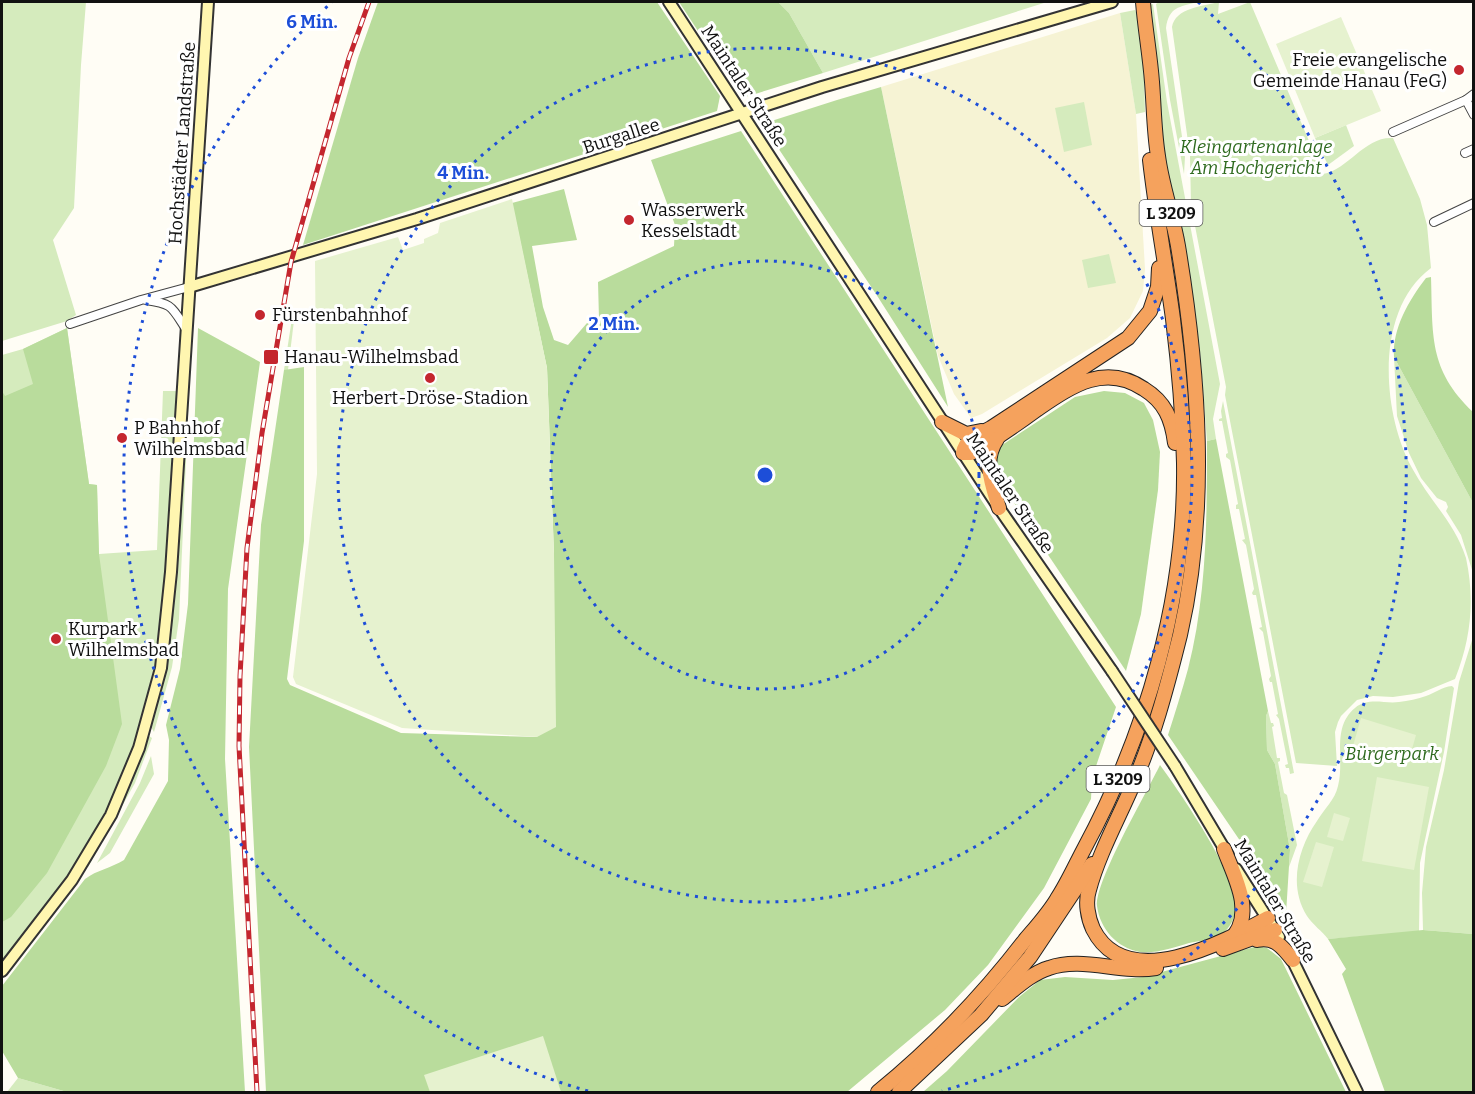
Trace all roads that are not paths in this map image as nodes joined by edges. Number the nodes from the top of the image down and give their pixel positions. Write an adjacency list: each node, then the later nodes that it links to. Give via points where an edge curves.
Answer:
1 (208, 2): 16 (main road, Hochstädter Landstraße)
2 (669, 2): 8 (main road, Maintaler Straße)
3 (1112, 2): 8 (main road, Burgallee)
4 (1143, 2): 5 (highway, L 3209)
5 (1151, 74): 14 (highway, L 3209, via 1150,147); 25 (highway, L 3209, via 1157,154 1185,292 1195,394 1198,488 1192,562 1173,664 1144,758)
6 (1473, 94): 7 (street)
7 (1466, 100): 9 (street); 10 (street)
8 (743, 113): 16 (main road, Burgallee, via 417,219); 20 (main road, Maintaler Straße)
9 (1473, 116)
10 (1393, 132)
11 (1473, 149): 12 (street)
12 (1465, 153)
13 (1473, 203): 15 (street)
14 (1157, 218): 21 (highway, via 1159,278 1145,320 1128,338); 24 (highway, L 3209, via 1181,395)
15 (1434, 222)
16 (189, 287): 17 (street, Burgallee); 19 (main road, Hochstädter Landstraße)
17 (141, 300): 18 (street, Burgallee); 19 (street, Burgallee, via 166,303)
18 (70, 324)
19 (187, 330): 30 (main road, Hochstädter Landstraße, via 165,643 146,726 96,843)
20 (942, 422): 21 (highway, via 966,434); 22 (main road, Maintaler Straße)
21 (995, 433): 22 (highway, via 979,449); 23 (highway, via 988,460); 24 (highway, via 1084,381 1110,377 1130,381 1154,396 1169,415)
22 (963, 453): 23 (main road, Maintaler Straße)
23 (999, 508): 26 (main road, Maintaler Straße, bridge, via 1175,766)
24 (1182, 519): 32 (highway, L 3209, via 1171,607 1153,682 1131,747 1096,827 1057,899 1010,959 936,1041)
25 (1115, 825): 28 (highway, via 1088,891 1087,904 1093,928 1107,947 1131,960 1154,961); 31 (highway, L 3209, via 1030,957)
26 (1224, 849): 27 (main road, Maintaler Straße); 28 (highway, via 1244,912)
27 (1272, 924): 28 (highway); 29 (main road, Maintaler Straße)
28 (1236, 941): 29 (highway, via 1271,939); 31 (highway, via 1172,965 1144,970 1078,964 1048,968)
29 (1293, 960): 34 (main road, Maintaler Straße)
30 (2, 971)
31 (981, 1015): 33 (highway, L 3209)
32 (879, 1092)
33 (899, 1092)
34 (1357, 1092)

